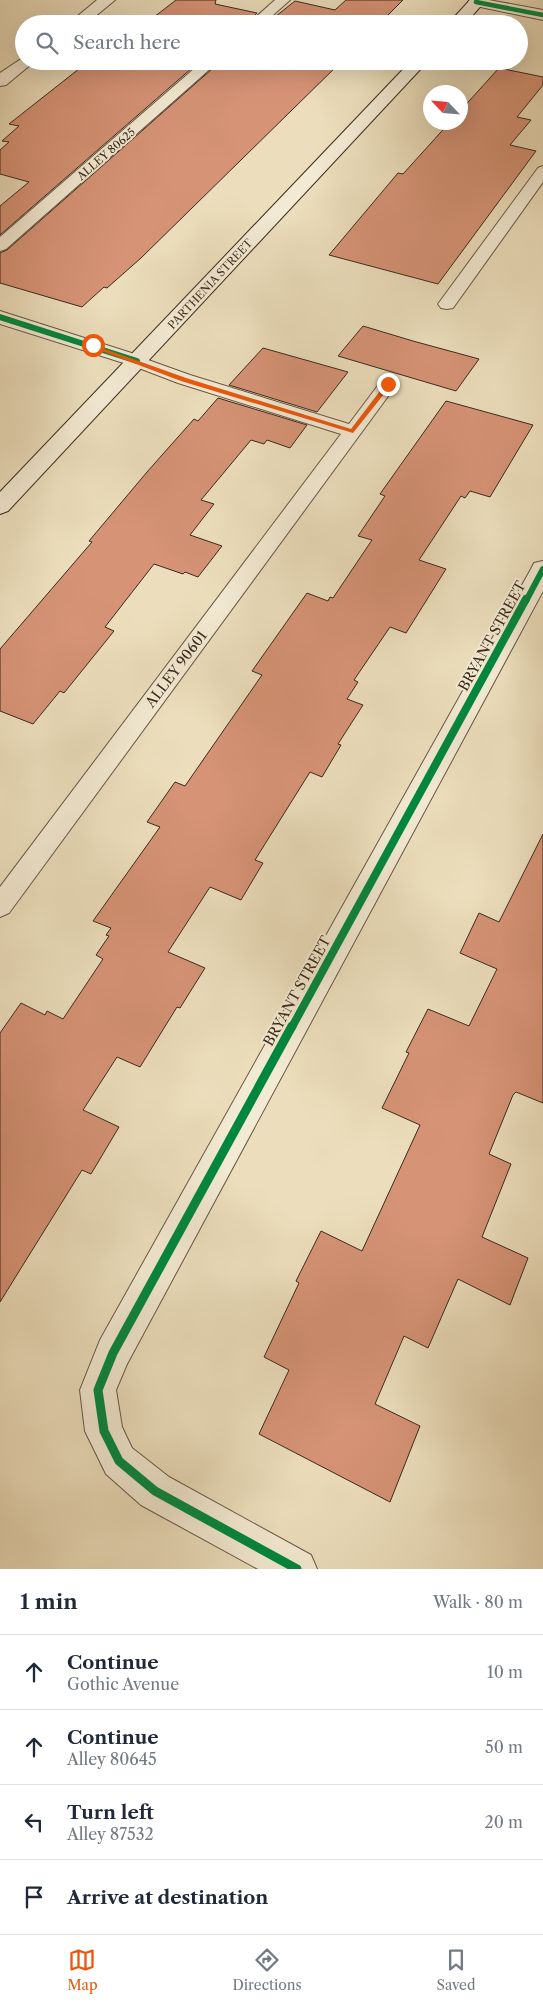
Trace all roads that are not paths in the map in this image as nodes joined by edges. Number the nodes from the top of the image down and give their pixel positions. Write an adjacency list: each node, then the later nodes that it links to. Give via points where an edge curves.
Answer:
1 (107, 0): 4 (street)
2 (283, 0): 5 (lane)
3 (477, 1): 6 (street); 7 (street)
4 (88, 15)
5 (266, 15)
6 (464, 15)
7 (543, 16)
8 (15, 68): 11 (street)
9 (202, 70): 13 (lane, ALLEY 80625)
10 (412, 70): 16 (street, PARTHENIA STREET)
11 (4, 74)
12 (543, 171): 14 (lane)
13 (0, 246)
14 (447, 304)
15 (0, 317): 16 (street)
16 (137, 361): 18 (lane, via 184,379); 19 (street, PARTHENIA STREET)
17 (388, 384): 18 (lane, ALLEY 90601)
18 (353, 431): 21 (lane, ALLEY 90601)
19 (0, 506)
20 (543, 569): 22 (street, BRYANT STREET, via 113,1353 98,1390 104,1431 119,1461 155,1491)
21 (0, 906)
22 (296, 1569)

